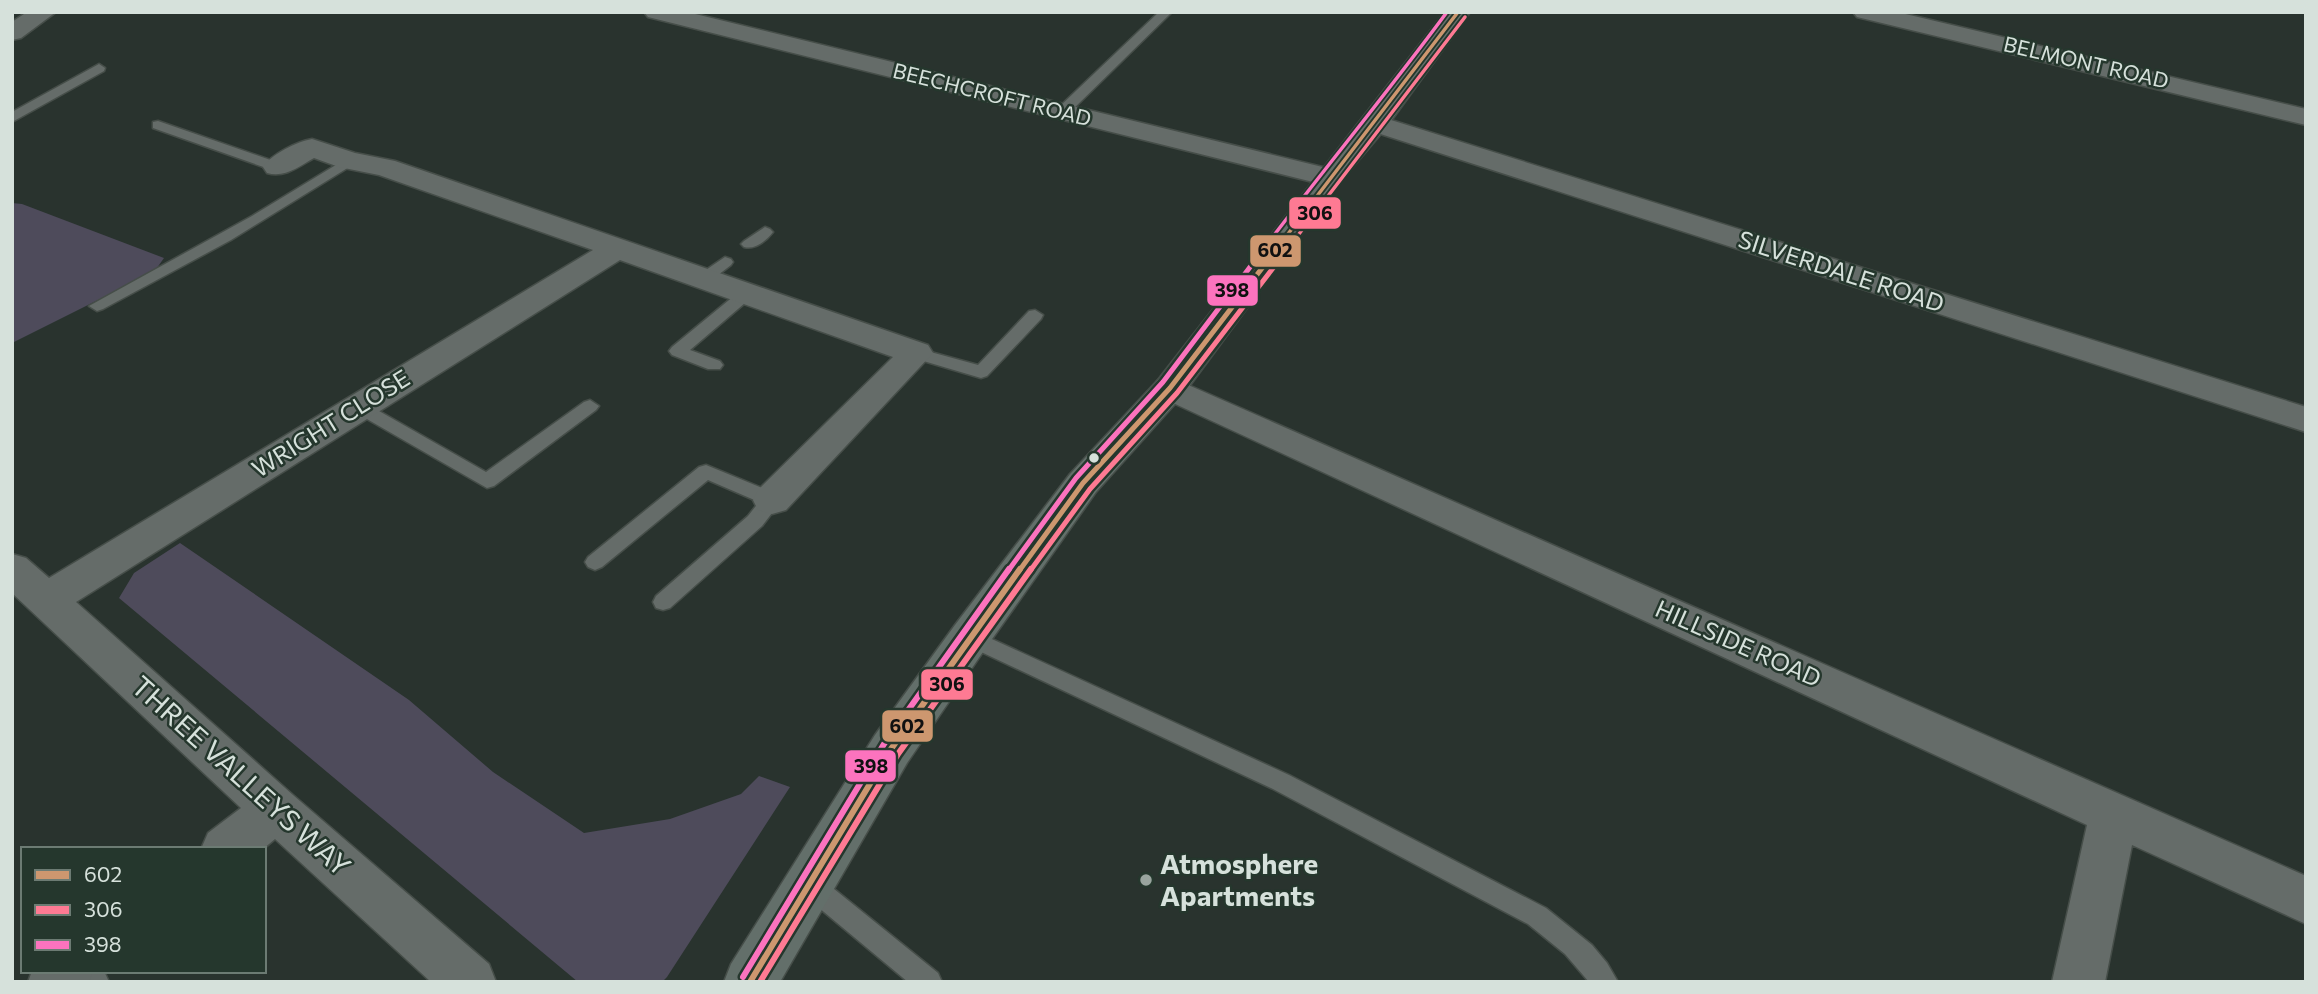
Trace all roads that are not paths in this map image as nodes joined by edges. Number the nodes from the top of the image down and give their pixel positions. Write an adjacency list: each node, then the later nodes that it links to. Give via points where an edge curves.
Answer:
1 (44, 12): 7 (street)
2 (656, 12): 6 (street, BEECHCROFT ROAD)
3 (1166, 12): 9 (lane)
4 (1458, 12): 12 (main road)
5 (1865, 12): 10 (street, BELMONT ROAD)
6 (716, 19): 9 (street, BEECHCROFT ROAD)
7 (12, 33)
8 (99, 68): 11 (lane)
9 (1062, 112): 16 (street, BEECHCROFT ROAD)
10 (2306, 117)
11 (12, 118)
12 (1376, 123): 16 (main road); 28 (street, SILVERDALE ROAD)
13 (158, 125): 15 (lane)
14 (349, 161): 15 (street, via 312,147); 19 (street, via 385,167); 21 (lane, via 184,261)
15 (276, 167)
16 (1329, 177): 25 (main road)
17 (765, 232): 18 (lane)
18 (749, 244)
19 (615, 250): 20 (street, via 714,271); 27 (street, WRIGHT CLOSE)
20 (746, 294): 23 (street); 24 (lane, via 678,351)
21 (97, 306)
22 (1035, 315): 23 (lane, via 981,372)
23 (916, 354): 29 (street)
24 (714, 365)
25 (1170, 388): 34 (main road, via 1083,483); 36 (street, HILLSIDE ROAD)
26 (590, 406): 27 (lane, via 487,481)
27 (359, 407): 32 (street, WRIGHT CLOSE)
28 (2306, 420)
29 (772, 500): 30 (lane, via 706,472); 33 (lane, via 755,521)
30 (595, 562)
31 (12, 569): 32 (street, THREE VALLEYS WAY)
32 (48, 599): 35 (street, THREE VALLEYS WAY)
33 (663, 602)
34 (970, 637): 38 (main road, via 891,749); 43 (lane, via 1281,782 1537,916 1570,940)
35 (276, 810): 37 (street); 40 (street, THREE VALLEYS WAY)
36 (2114, 814): 39 (street, HILLSIDE ROAD); 44 (street)
37 (228, 847)
38 (809, 884): 41 (main road); 42 (lane)
39 (2306, 901)
40 (470, 982)
41 (750, 982)
42 (929, 982)
43 (1605, 982)
44 (2078, 982)

